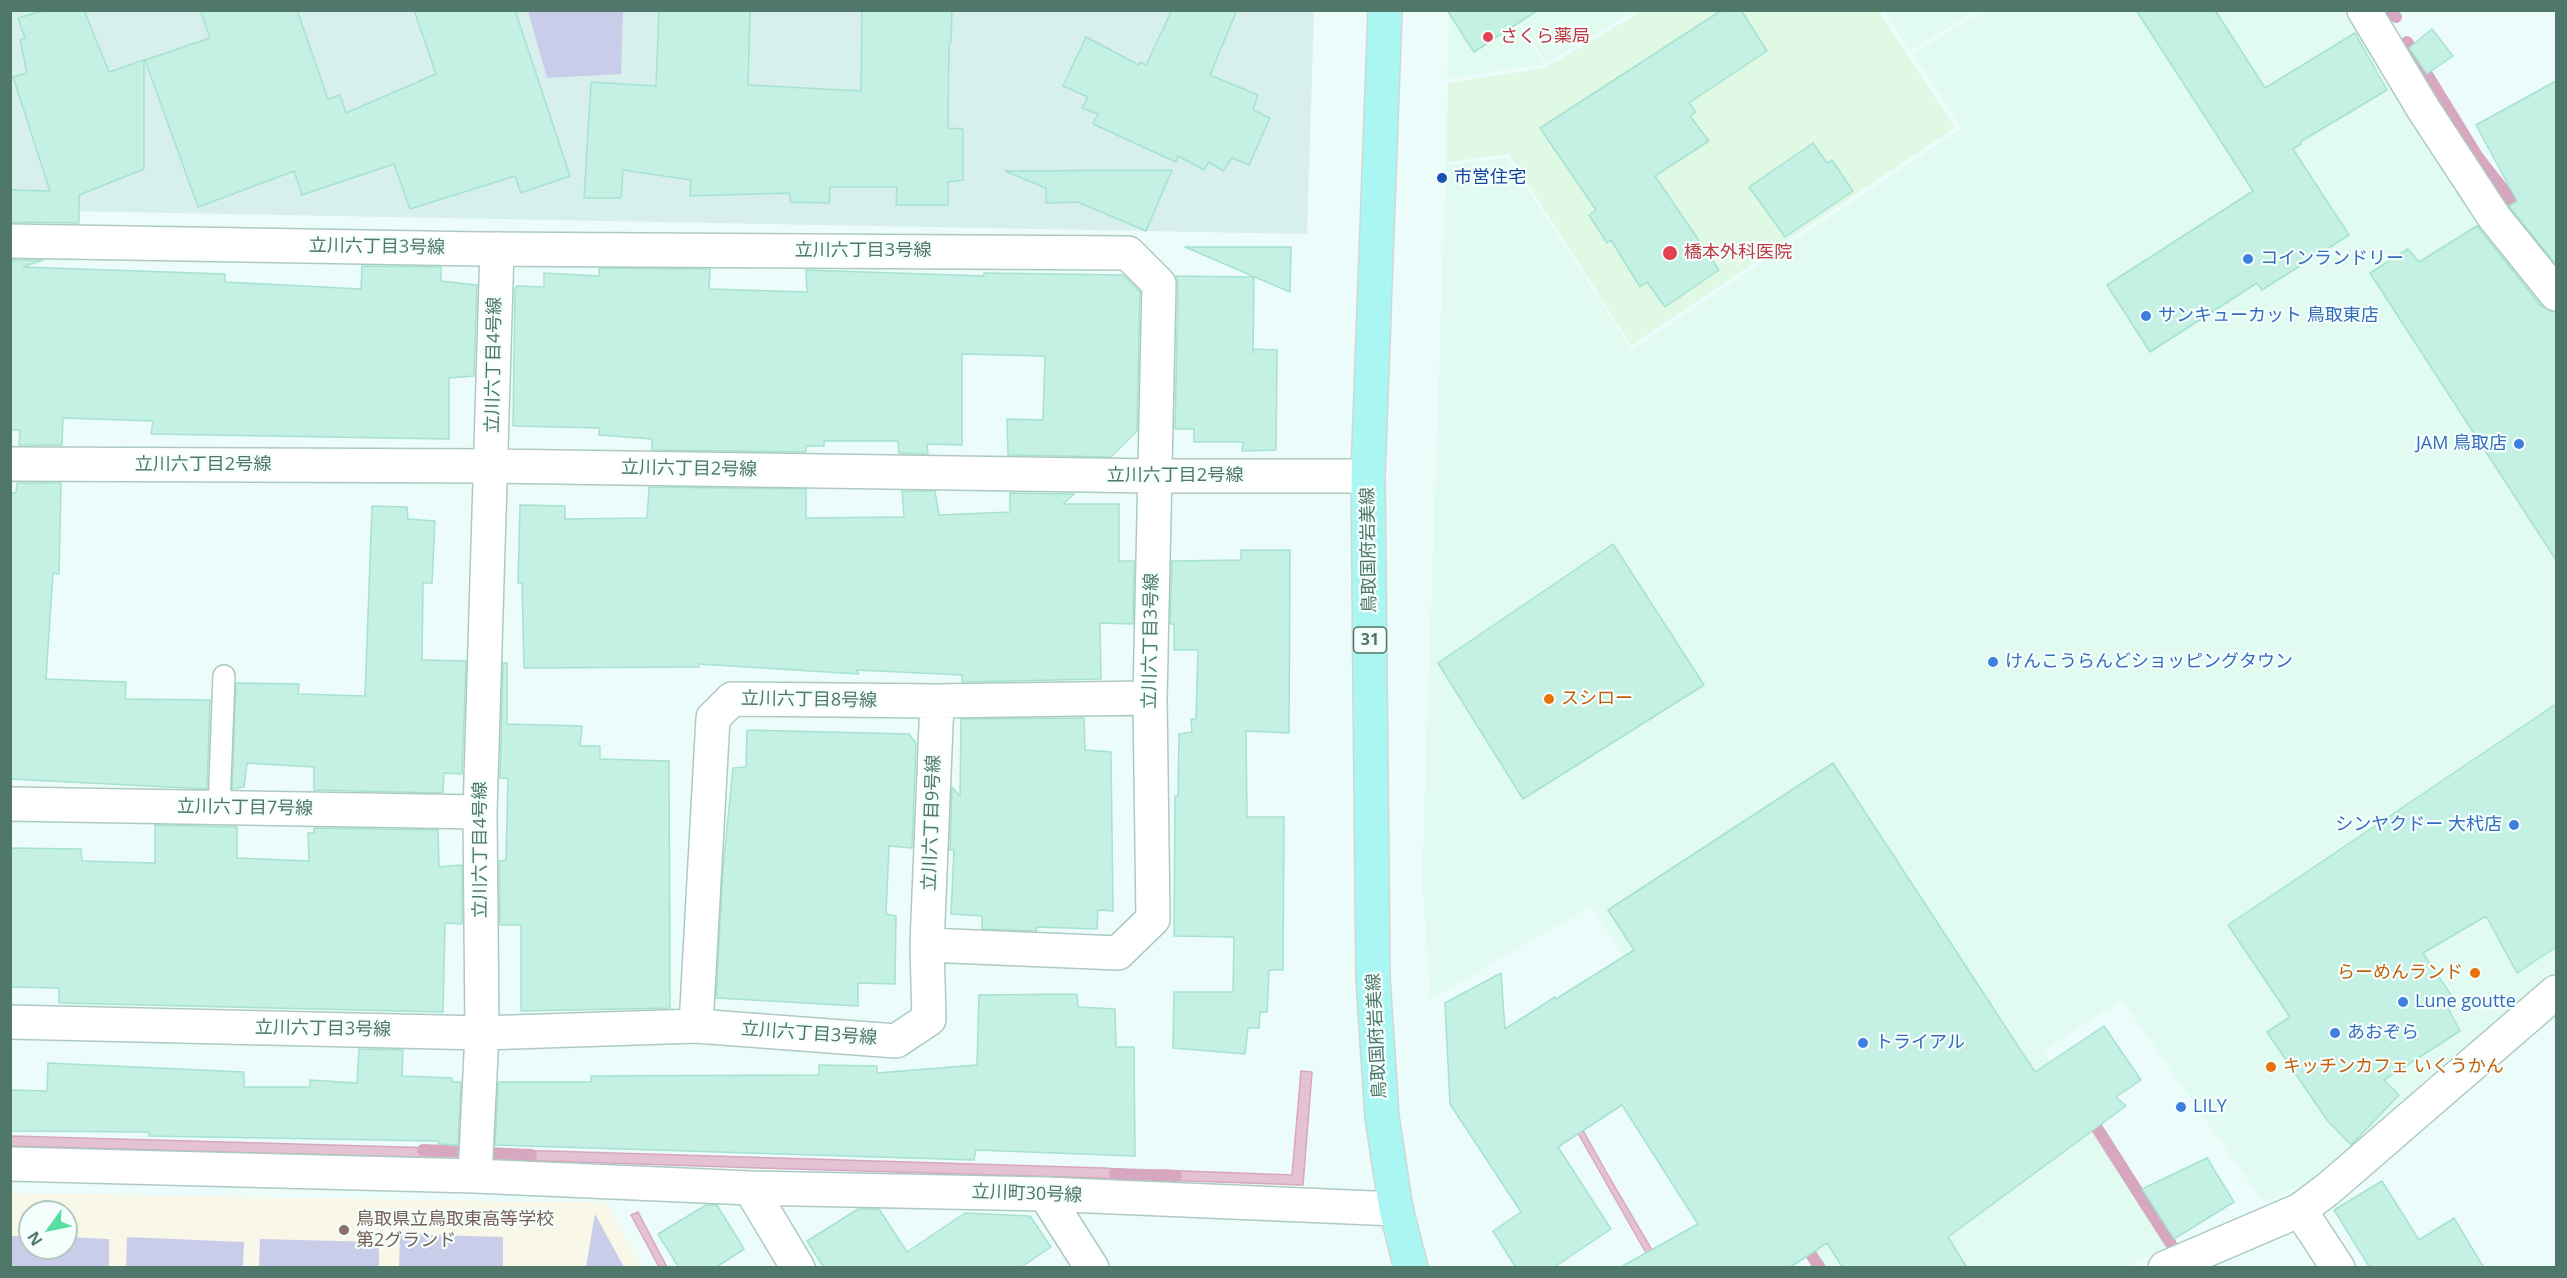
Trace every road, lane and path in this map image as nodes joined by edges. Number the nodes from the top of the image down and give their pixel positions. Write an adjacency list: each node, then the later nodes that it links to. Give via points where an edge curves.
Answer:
1 (1385, 10): 9 (main road, 鳥取国府岩美線 / 31)
2 (2364, 10): 5 (street, via 2494,217)
3 (10, 241): 4 (street, 立川六丁目3号線)
4 (497, 249): 7 (street, 立川六丁目4号線); 8 (street, 立川六丁目3号線, via 1128,253 1159,284)
5 (2556, 294)
6 (10, 464): 7 (street, 立川六丁目2号線)
7 (492, 466): 8 (street, 立川六丁目2号線); 15 (street, 立川六丁目4号線)
8 (1154, 476): 9 (street, 立川六丁目2号線); 11 (street, 立川六丁目3号線)
9 (1368, 476): 25 (main road, 鳥取国府岩美線 / 31, via 1373,978 1382,1118)
10 (224, 676): 14 (lane)
11 (1150, 698): 12 (street, 立川六丁目8号線); 16 (street, 立川六丁目3号線, via 1154,919 1118,953)
12 (937, 701): 16 (street, 立川六丁目9号線); 19 (street, 立川六丁目8号線, via 732,699 713,718)
13 (10, 804): 14 (street, 立川六丁目7号線)
14 (219, 808): 15 (street, 立川六丁目7号線)
15 (480, 812): 20 (street, 立川六丁目4号線)
16 (927, 945): 19 (street, 立川六丁目3号線, via 929,1019 896,1041)
17 (2553, 1004): 26 (street)
18 (10, 1023): 20 (street, 立川六丁目3号線)
19 (696, 1026): 20 (street, 立川六丁目3号線)
20 (482, 1033): 22 (street, 立川六丁目4号線)
21 (10, 1164): 22 (street)
22 (475, 1176): 23 (street)
23 (750, 1188): 24 (street, 立川町30号線); 27 (street)
24 (1045, 1194): 25 (street, 立川町30号線); 28 (street)
25 (1396, 1209): 29 (main road, 鳥取国府岩美線 / 31)
26 (2300, 1210): 30 (street); 31 (street)
27 (798, 1268)
28 (1092, 1268)
29 (1411, 1268)
30 (2165, 1268)
31 (2338, 1268)

